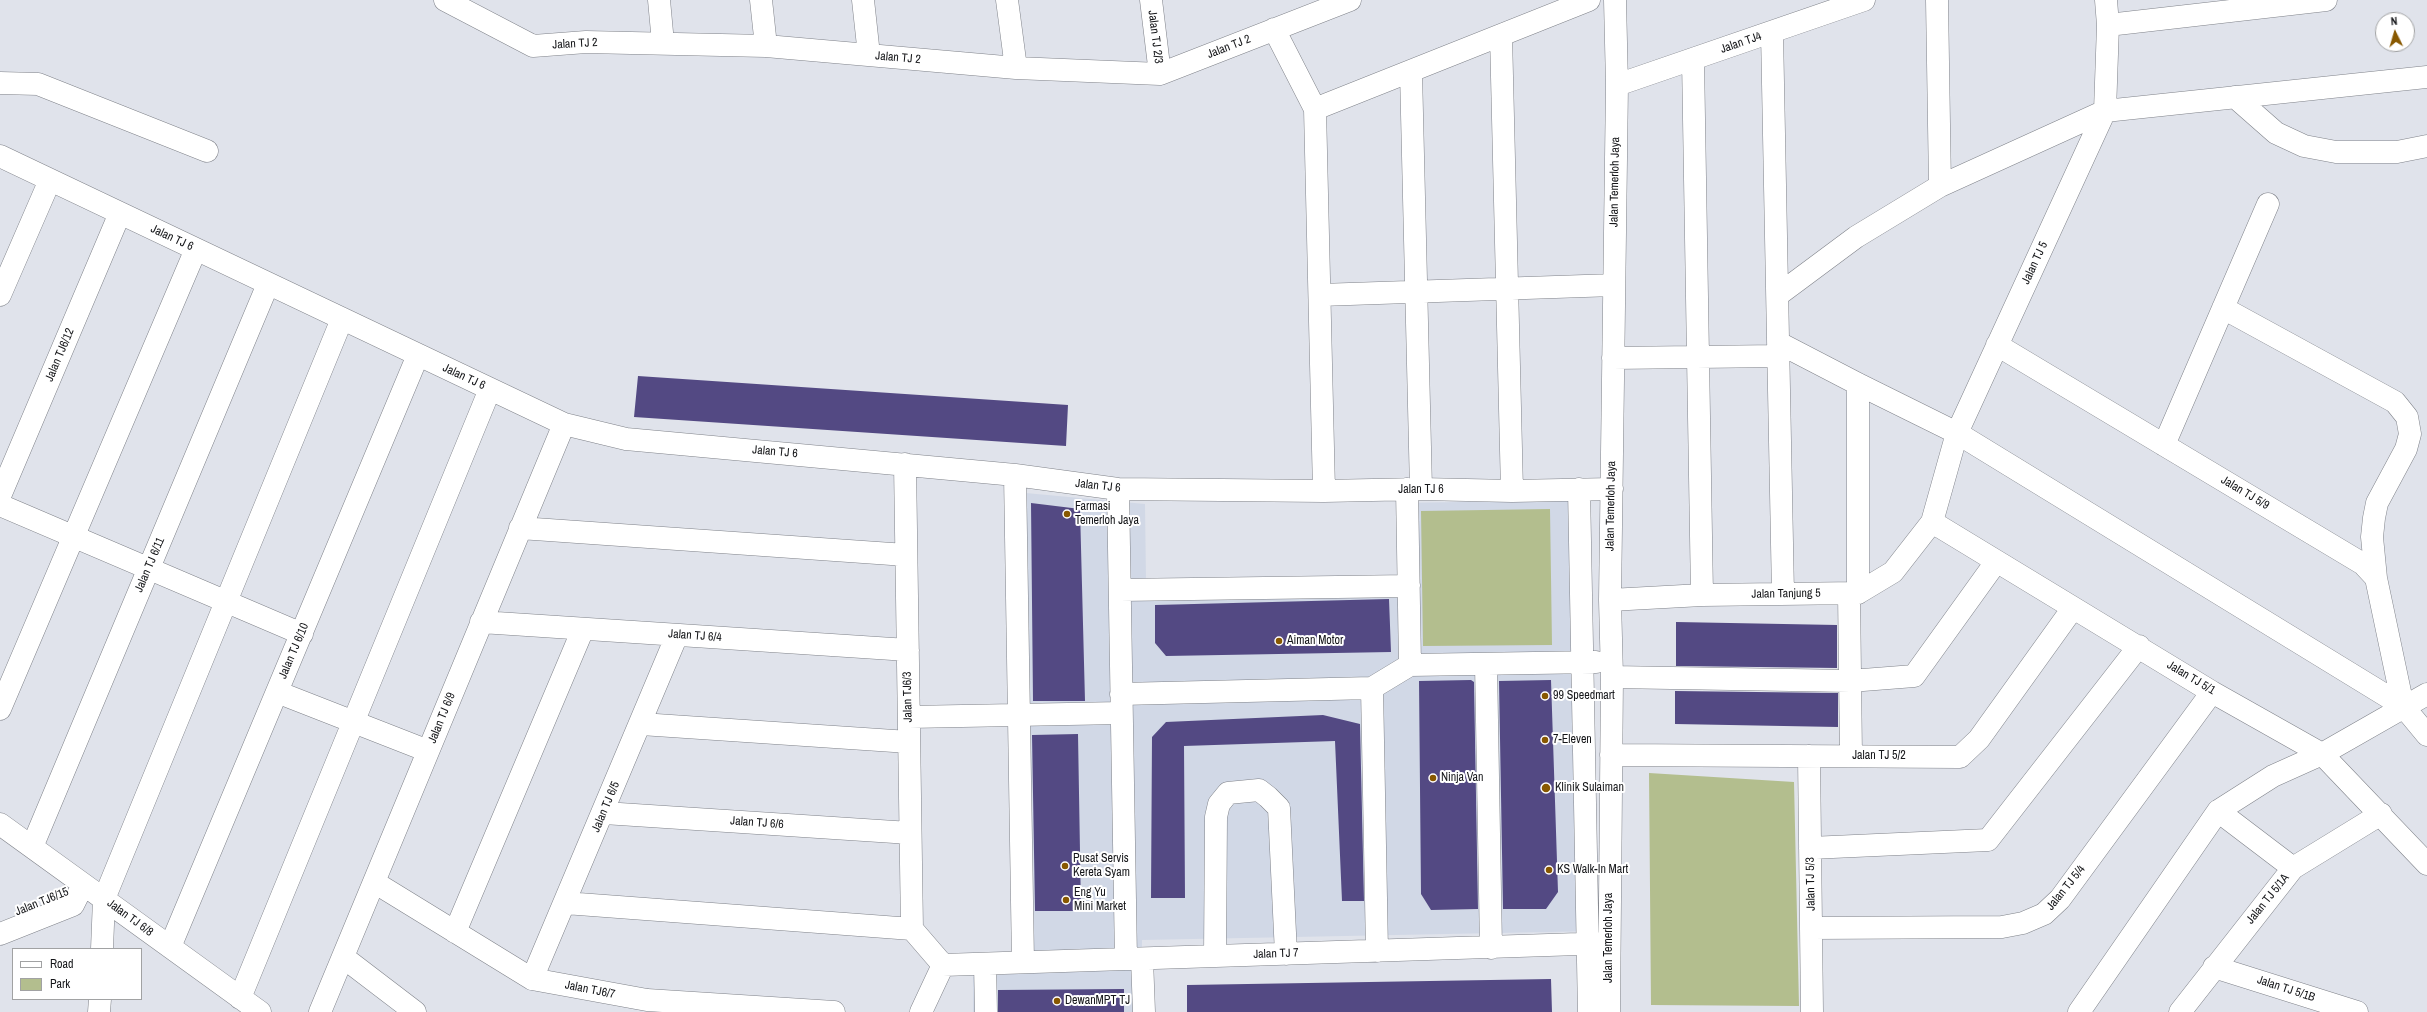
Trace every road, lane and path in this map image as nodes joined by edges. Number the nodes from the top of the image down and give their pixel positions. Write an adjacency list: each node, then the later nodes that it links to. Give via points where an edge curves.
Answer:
1 (445, 0): 21 (street, Jalan TJ 2, via 533,46 586,42)
2 (659, 0): 21 (street)
3 (761, 0): 22 (street)
4 (863, 0): 23 (street)
5 (1007, 0): 25 (street)
6 (1151, 0): 27 (street, Jalan TJ 2/3)
7 (1350, 0): 16 (street, Jalan TJ 2)
8 (1589, 0): 20 (street)
9 (1615, 0): 30 (street, Jalan Temerloh Jaya)
10 (1864, 0): 19 (street, Jalan TJ4)
11 (1937, 0): 38 (street)
12 (2106, 0): 17 (street, Jalan TJ 5)
13 (2326, 0): 14 (street)
14 (2289, 2): 15 (street)
15 (2196, 7): 17 (street)
16 (1302, 8): 18 (street, Jalan TJ 2)
17 (2108, 25): 33 (street, Jalan TJ 5)
18 (1274, 30): 27 (street, Jalan TJ 2); 32 (street)
19 (1772, 32): 24 (street, Jalan TJ4); 47 (street)
20 (1501, 35): 26 (street); 44 (street)
21 (663, 42): 22 (street, Jalan TJ 2)
22 (766, 46): 23 (street, Jalan TJ 2)
23 (869, 55): 25 (street, Jalan TJ 2)
24 (1693, 59): 30 (street, Jalan TJ4); 54 (street)
25 (1016, 68): 27 (street, Jalan TJ 2)
26 (1411, 72): 32 (street); 45 (street)
27 (1160, 74)
28 (2427, 77): 31 (street)
29 (0, 83): 35 (street, via 38,84)
30 (1617, 85): 43 (street, Jalan Temerloh Jaya)
31 (2235, 97): 33 (street); 34 (street, via 2276,133 2304,146 2336,152 2397,152)
32 (1315, 109): 46 (street)
33 (2104, 111): 38 (street); 51 (street, Jalan TJ 5)
34 (2427, 146)
35 (207, 151)
36 (0, 156): 37 (street, Jalan TJ 6)
37 (50, 180): 40 (street, Jalan TJ 6); 48 (street)
38 (1940, 186): 47 (street, via 1856,237)
39 (2268, 204): 49 (street)
40 (120, 213): 41 (street, Jalan TJ 6); 62 (street, Jalan TJ6/12)
41 (196, 249): 42 (street, Jalan TJ 6); 74 (street)
42 (268, 284): 50 (street, Jalan TJ 6); 77 (street, Jalan TJ 6/11)
43 (1614, 284): 44 (street); 55 (street, Jalan Temerloh Jaya)
44 (1508, 290): 45 (street); 69 (street)
45 (1416, 292): 46 (street); 65 (street)
46 (1320, 294): 68 (street)
47 (1778, 294): 52 (street)
48 (0, 295)
49 (2223, 308): 60 (street); 78 (street, via 2395,402 2407,417 2410,434 2406,450 2377,503 2374,518 2372,537)
50 (342, 319): 53 (street, Jalan TJ 6); 85 (street)
51 (1997, 345): 59 (street, Jalan TJ 5); 60 (street, Jalan TJ 5/9)
52 (1779, 349): 54 (street); 56 (street); 82 (street)
53 (418, 355): 57 (street, Jalan TJ 6); 89 (street, Jalan TJ 6/10)
54 (1698, 357): 55 (street); 83 (street)
55 (1613, 358): 67 (street, Jalan Temerloh Jaya)
56 (1858, 384): 59 (street); 81 (street)
57 (490, 389): 58 (street, Jalan TJ 6); 107 (street)
58 (564, 424): 61 (street, Jalan TJ 6, via 626,439); 73 (street, Jalan TJ 6/9)
59 (1957, 433): 72 (street, Jalan TJ 5); 103 (street)
60 (2164, 445): 78 (street, Jalan TJ 5/9, via 2363,564)
61 (905, 464): 63 (street, Jalan TJ 6); 75 (street, Jalan TJ6/3)
62 (6, 466): 70 (street, Jalan TJ6/12)
63 (1015, 475): 64 (street, Jalan TJ 6); 105 (street)
64 (1118, 489): 68 (street, Jalan TJ 6); 80 (street)
65 (1414, 489): 68 (street, Jalan TJ 6); 69 (street, Jalan TJ 6); 79 (street)
66 (1580, 489): 67 (street, Jalan TJ 6); 69 (street, Jalan TJ 6); 93 (street)
67 (1612, 489): 84 (street, Jalan Temerloh Jaya)
68 (1324, 491)
69 (1512, 491)
70 (0, 496)
71 (0, 505): 74 (street)
72 (1932, 522): 76 (street, Jalan TJ 5/1); 81 (street, via 1893,572)
73 (520, 528): 75 (street); 87 (street, Jalan TJ 6/9)
74 (74, 538): 77 (street); 104 (street)
75 (906, 555): 92 (street, Jalan TJ6/3)
76 (1996, 562): 86 (street, Jalan TJ 5/1); 97 (street, via 1914,676)
77 (149, 567): 85 (street); 121 (street, Jalan TJ 6/11)
78 (2376, 578): 103 (street)
79 (1408, 586): 80 (street); 95 (street)
80 (1120, 590): 102 (street)
81 (1854, 593): 82 (street, Jalan Tanjung 5); 97 (street)
82 (1783, 594): 83 (street, Jalan Tanjung 5)
83 (1702, 595): 84 (street, Jalan Tanjung 5)
84 (1610, 600): 96 (street, Jalan Temerloh Jaya)
85 (225, 602): 89 (street); 127 (street)
86 (2073, 608): 91 (street, Jalan TJ 5/1); 115 (street, Jalan TJ 5/2, via 1979,739 1960,757)
87 (481, 622): 88 (street, Jalan TJ 6/4); 111 (street, Jalan TJ 6/9)
88 (583, 629): 90 (street, Jalan TJ 6/4); 132 (street)
89 (302, 634): 99 (street, Jalan TJ 6/10)
90 (677, 635): 92 (street, Jalan TJ 6/4); 108 (street, Jalan TJ 6/5)
91 (2139, 646): 100 (street, Jalan TJ 5/1); 122 (street, via 1988,840)
92 (908, 650): 106 (street, Jalan TJ6/3)
93 (1582, 662): 94 (street); 96 (street); 135 (street)
94 (1486, 664): 95 (street); 138 (street)
95 (1410, 665): 98 (street)
96 (1611, 669): 97 (street); 113 (street, Jalan Temerloh Jaya)
97 (1850, 681): 115 (street)
98 (1372, 688): 102 (street); 139 (street)
99 (277, 692): 107 (street); 136 (street, Jalan TJ 6/10)
100 (2212, 692): 112 (street, Jalan TJ 5/1); 130 (street, Jalan TJ 5/4, via 2060,899 2044,914 2023,923 2002,927)
101 (2427, 694): 103 (street)
102 (1121, 703): 105 (street); 143 (street)
103 (2404, 706): 109 (street); 112 (street)
104 (0, 709)
105 (1019, 715): 106 (street); 144 (street)
106 (909, 717): 110 (street, Jalan TJ6/3)
107 (353, 722): 111 (street); 149 (street)
108 (640, 724): 110 (street); 117 (street, Jalan TJ 6/5)
109 (2427, 735)
110 (909, 742): 120 (street, Jalan TJ6/3)
111 (428, 751): 125 (street, Jalan TJ 6/9)
112 (2322, 754): 116 (street, via 2273,776); 118 (street, Jalan TJ 5/1)
113 (1612, 755): 114 (street, Jalan TJ 5/2); 134 (street, Jalan Temerloh Jaya)
114 (1809, 756): 115 (street, Jalan TJ 5/2); 122 (street, Jalan TJ 5/3)
115 (1851, 756)
116 (2218, 811): 124 (street); 163 (street)
117 (604, 813): 120 (street, Jalan TJ 6/6); 128 (street, Jalan TJ 6/5)
118 (2381, 814): 123 (street, Jalan TJ 5/1); 124 (street, Jalan TJ 5/1A)
119 (0, 824): 121 (street, Jalan TJ 6/8)
120 (910, 833): 131 (street, Jalan TJ6/3)
121 (32, 847): 126 (street, Jalan TJ 6/8)
122 (1810, 848): 130 (street, Jalan TJ 5/3)
123 (2426, 860)
124 (2293, 868): 147 (street, Jalan TJ 5/1A)
125 (374, 882): 132 (street, Jalan TJ6/7); 142 (street, Jalan TJ 6/9)
126 (83, 885): 127 (street, Jalan TJ 6/8); 129 (street, Jalan TJ6/15); 133 (street, via 73,905)
127 (104, 900): 136 (street, Jalan TJ 6/8); 137 (street)
128 (565, 903): 131 (street); 148 (street, Jalan TJ 6/5)
129 (0, 918)
130 (1811, 928): 162 (street, Jalan TJ 5/3)
131 (912, 929): 146 (street)
132 (454, 932): 148 (street, Jalan TJ6/7)
133 (0, 934)
134 (1609, 943): 135 (street, Jalan TJ 7); 161 (street, Jalan Temerloh Jaya)
135 (1588, 945): 138 (street, Jalan TJ 7); 160 (street)
136 (170, 947): 149 (street, Jalan TJ 6/8)
137 (102, 948)
138 (1491, 948): 139 (street, Jalan TJ 7)
139 (1377, 951): 140 (street, Jalan TJ 7)
140 (1286, 954): 141 (street, Jalan TJ 7); 141 (street, via 1279,808 1259,790 1228,793 1219,804 1216,817)
141 (1215, 956): 143 (street, Jalan TJ 7)
142 (343, 957): 154 (street, Jalan TJ 6/9); 155 (street)
143 (1134, 959): 144 (street, Jalan TJ 7); 159 (street)
144 (1023, 962): 145 (street, Jalan TJ 7)
145 (984, 964): 146 (street, Jalan TJ 7); 158 (street)
146 (943, 965): 157 (street)
147 (2214, 967): 164 (street, Jalan TJ 5/1A); 165 (street, Jalan TJ 5/1B)
148 (532, 979): 151 (street, Jalan TJ6/7)
149 (240, 998): 153 (street, Jalan TJ 6/8)
150 (100, 1000): 152 (street)
151 (645, 1006): 156 (street, Jalan TJ6/7)
152 (99, 1012)
153 (260, 1012)
154 (320, 1012)
155 (415, 1012)
156 (834, 1012)
157 (921, 1012)
158 (986, 1012)
159 (1144, 1012)
160 (1589, 1012)
161 (1609, 1012)
162 (1812, 1012)
163 (2079, 1012)
164 (2180, 1012)
165 (2357, 1012)

